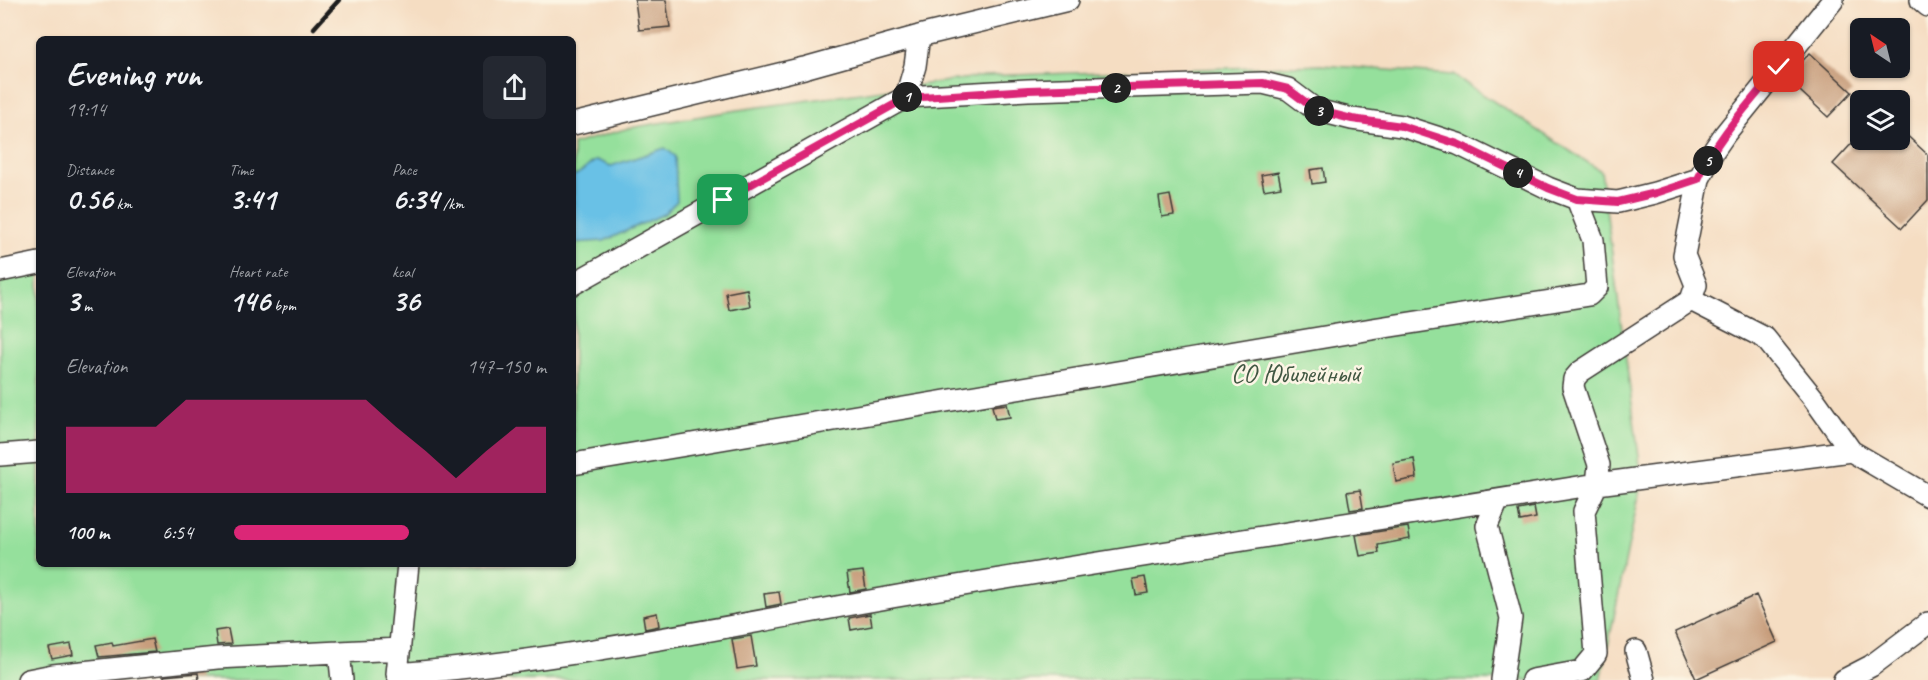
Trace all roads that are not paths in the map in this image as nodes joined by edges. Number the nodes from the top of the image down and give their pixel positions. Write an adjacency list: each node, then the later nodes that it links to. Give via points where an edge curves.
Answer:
1 (1068, 0): 5 (street)
2 (1833, 0): 8 (street, via 1725,134)
3 (1921, 0): 4 (street)
4 (1928, 6)
5 (919, 36): 6 (street); 7 (street)
6 (906, 98): 9 (street, via 1263,83 1288,89 1316,110 1402,126 1458,144); 12 (street)
7 (576, 123)
8 (1698, 179): 9 (street, via 1618,202); 13 (street, via 1684,255 1696,285)
9 (1577, 199): 17 (street, via 1593,240 1597,287 1590,295 1372,328)
10 (36, 264): 11 (street)
11 (0, 271)
12 (576, 282)
13 (1692, 300): 14 (street, via 1765,338); 18 (street, via 1574,379 1573,387 1599,465)
14 (1851, 451): 18 (street); 19 (street)
15 (36, 452): 16 (street)
16 (0, 454)
17 (576, 463)
18 (1597, 484): 20 (street); 30 (street, via 1584,511 1596,654 1582,671)
19 (1928, 496)
20 (1498, 500): 23 (street, via 463,669 397,674); 29 (street, via 1486,526 1511,618)
21 (408, 567): 23 (street)
22 (1928, 623): 26 (street)
23 (400, 649): 25 (street)
24 (1636, 651): 31 (street)
25 (339, 652): 27 (street, via 217,658); 28 (street)
26 (1873, 673): 32 (street)
27 (28, 680)
28 (342, 680)
29 (1502, 680)
30 (1532, 680)
31 (1644, 680)
32 (1844, 680)

